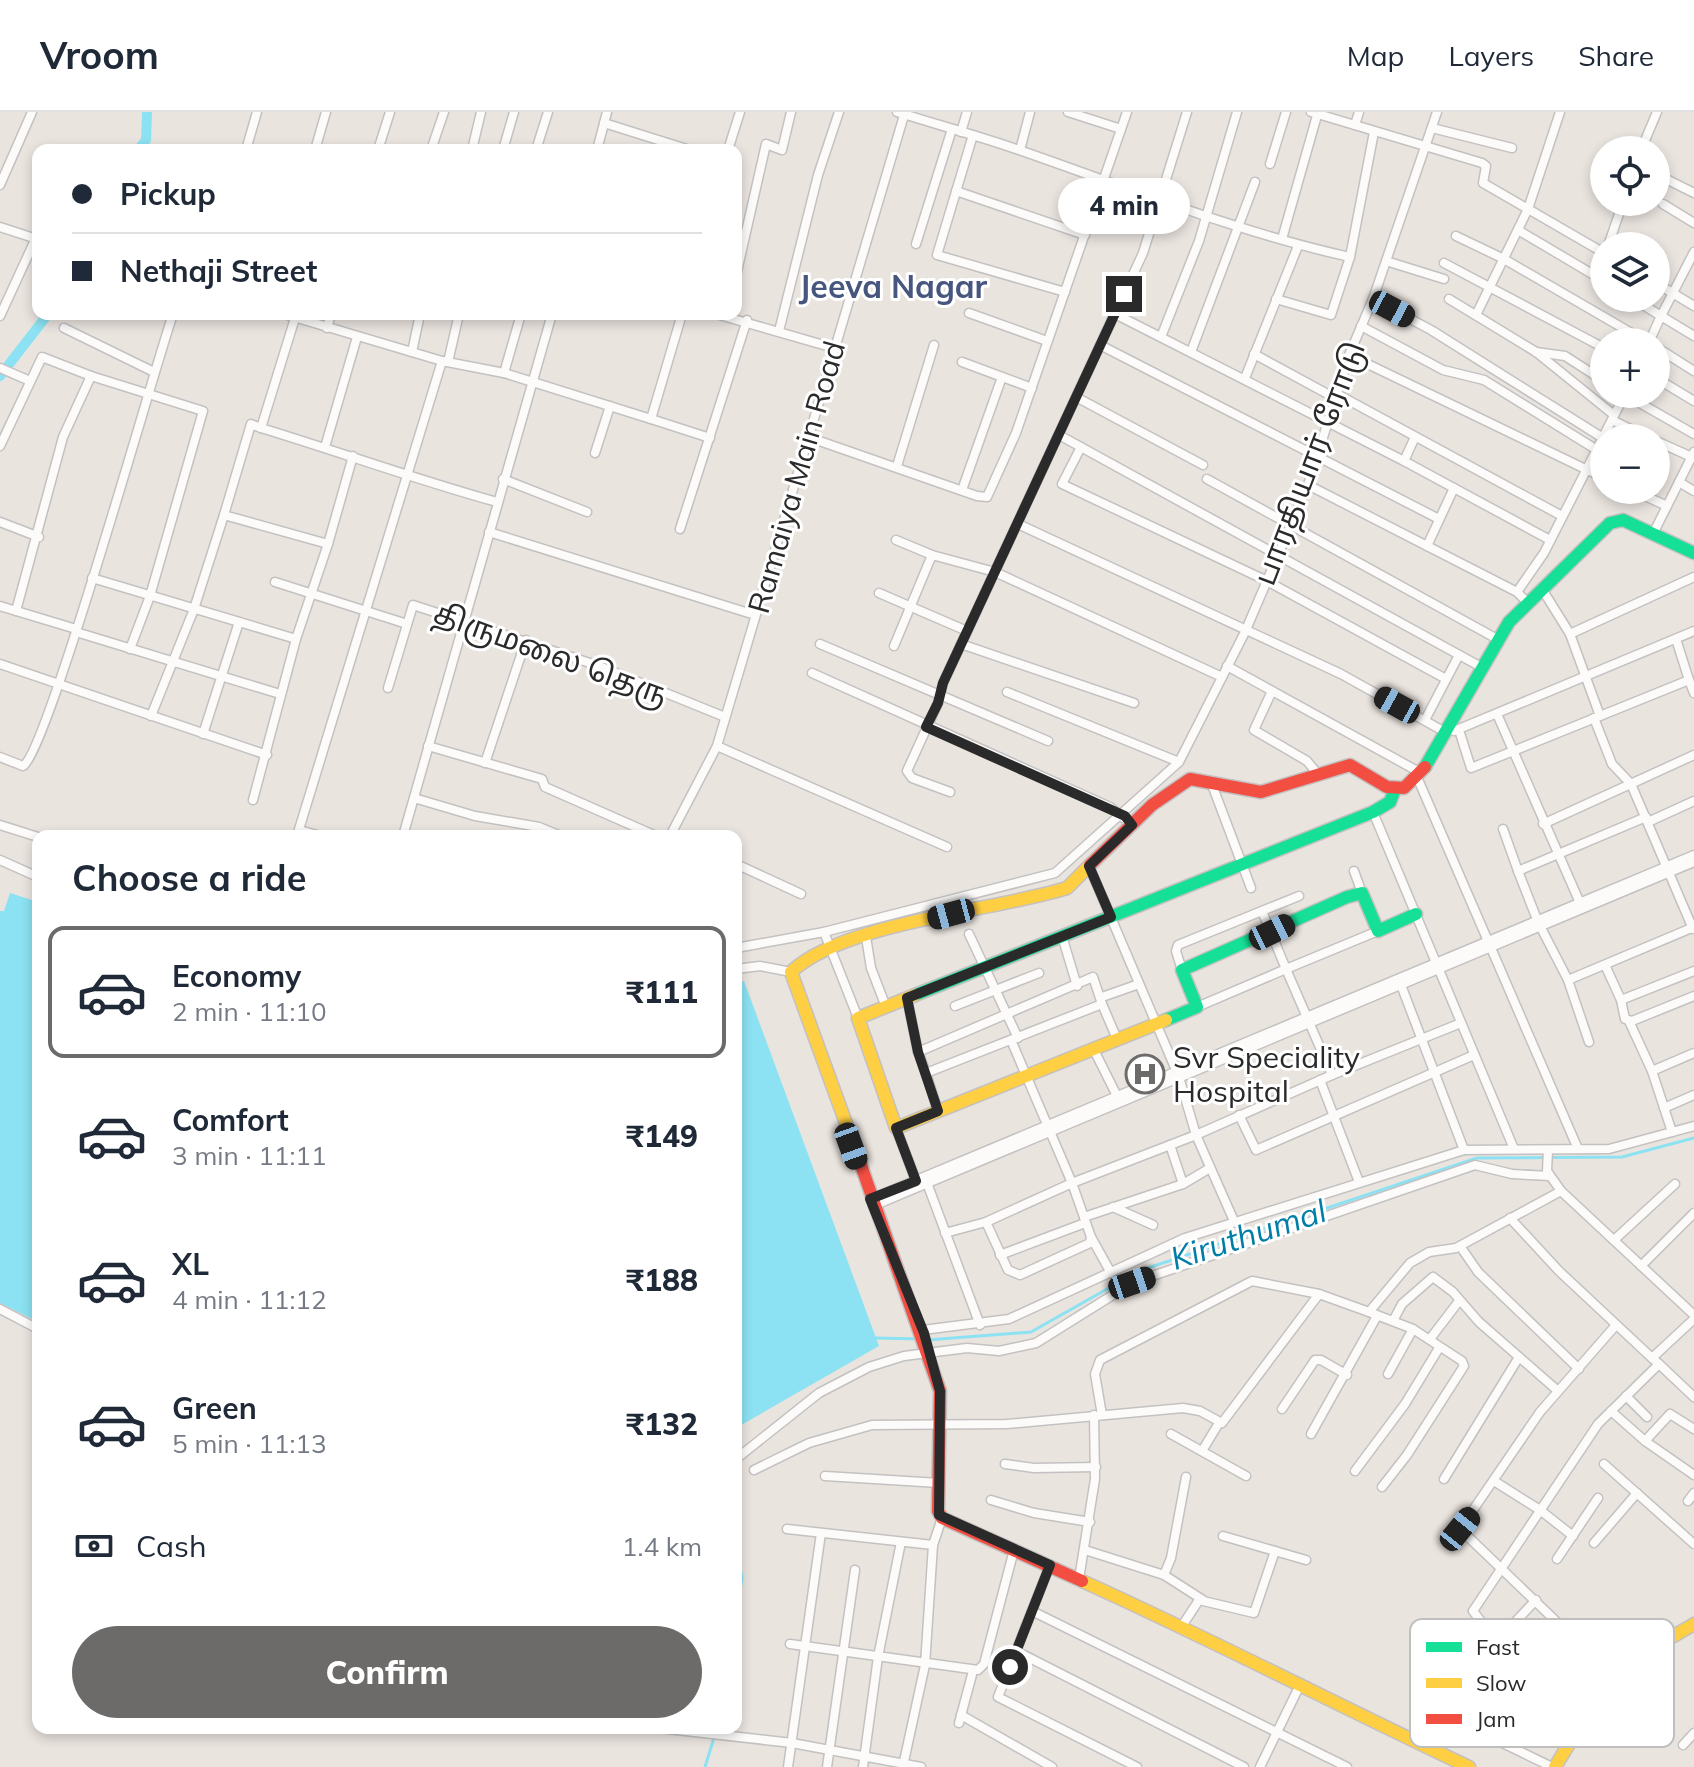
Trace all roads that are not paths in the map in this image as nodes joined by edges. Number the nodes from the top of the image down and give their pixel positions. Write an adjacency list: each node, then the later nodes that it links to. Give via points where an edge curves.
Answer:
1 (32, 112): 51 (street)
2 (257, 112): 34 (street)
3 (326, 112): 35 (street)
4 (390, 112): 36 (street)
5 (444, 112): 37 (street)
6 (481, 112): 38 (street)
7 (514, 112): 39 (street)
8 (548, 112): 40 (street)
9 (607, 112): 26 (street)
10 (740, 112): 43 (street)
11 (791, 112): 70 (street, via 782,150 766,144)
12 (839, 112): 108 (street)
13 (967, 112): 30 (street)
14 (1030, 112): 46 (street)
15 (1068, 112): 29 (street)
16 (1127, 112): 29 (street)
17 (1187, 112): 54 (street)
18 (1237, 112): 57 (street)
19 (1286, 112): 47 (street)
20 (1359, 112): 27 (street)
21 (1437, 112): 28 (street, பாரதியார் ரோடு)
22 (1560, 112): 56 (street)
23 (1657, 112): 33 (street)
24 (902, 113): 30 (street); 116 (street, Ramaiya Main Road)
25 (1316, 113): 27 (street); 65 (street)
26 (604, 123): 41 (street); 42 (street)
27 (1355, 125): 31 (street)
28 (1432, 128): 44 (street, பாரதியார் ரோடு); 45 (street)
29 (1121, 129): 50 (street)
30 (956, 130): 32 (street); 66 (street)
31 (1374, 132): 44 (street); 72 (street)
32 (973, 135): 46 (street); 52 (street)
33 (1647, 136)
34 (248, 144)
35 (317, 144)
36 (380, 144)
37 (433, 144)
38 (473, 144)
39 (505, 144)
40 (538, 144)
41 (599, 144)
42 (671, 144)
43 (730, 144)
44 (1425, 147): 56 (street, via 1485,164 1481,181); 74 (street, பாரதியார் ரோடு)
45 (1512, 148)
46 (1020, 150): 50 (street)
47 (1270, 164)
48 (1670, 181): 53 (street)
49 (1255, 182): 60 (street)
50 (1105, 183): 54 (street); 62 (street)
51 (0, 185)
52 (956, 191): 62 (street); 79 (street, via 937,255)
53 (1694, 193)
54 (1161, 201): 57 (street); 88 (street)
55 (1670, 208): 58 (street)
56 (1528, 209): 61 (street); 67 (street)
57 (1207, 217): 60 (street); 111 (street)
58 (1694, 223)
59 (0, 227): 64 (street)
60 (1239, 227): 65 (street); 118 (street)
61 (1518, 230): 73 (street); 76 (street)
62 (1085, 235): 79 (street)
63 (1456, 236): 73 (street)
64 (32, 237)
65 (1282, 239): 68 (street)
66 (916, 244)
67 (1590, 245)
68 (1298, 246): 72 (street); 82 (street)
69 (32, 249): 90 (street)
70 (742, 250)
71 (1694, 252): 81 (street)
72 (1350, 257): 82 (street, via 1331,315)
73 (1504, 259): 78 (street); 106 (street)
74 (1386, 261): 77 (street); 83 (street, பாரதியார் ரோடு)
75 (1444, 263): 78 (street)
76 (1590, 273)
77 (1444, 279)
78 (1491, 286): 89 (street); 112 (street)
79 (1065, 292): 113 (street)
80 (1670, 292): 81 (street)
81 (1673, 294): 85 (street); 91 (street)
82 (1276, 299): 120 (street)
83 (1373, 299): 103 (street, பாரதியார் ரோடு); 150 (street)
84 (1449, 299): 89 (street)
85 (1694, 306)
86 (1655, 312): 91 (street)
87 (969, 313): 113 (street)
88 (1115, 314): 111 (street); 115 (street)
89 (1476, 315): 119 (street)
90 (0, 316)
91 (1661, 316): 107 (street); 109 (street)
92 (742, 319): 102 (street)
93 (171, 320): 127 (street)
94 (294, 320): 149 (street)
95 (301, 320): 105 (street)
96 (329, 320): 105 (street)
97 (419, 320): 117 (street)
98 (457, 320): 123 (street)
99 (519, 320): 129 (street)
100 (550, 320): 134 (street)
101 (680, 320): 145 (street)
102 (747, 320): 108 (street); 155 (street)
103 (1361, 326): 121 (street, பாரதியார் ரோடு); 159 (street, via 1443,370 1484,380)
104 (64, 328): 127 (street)
105 (327, 328): 110 (street)
106 (1624, 328)
107 (1655, 328)
108 (779, 331): 116 (street)
109 (1694, 336)
110 (357, 337): 117 (street); 157 (street)
111 (1161, 337): 118 (street)
112 (1590, 340)
113 (1047, 341): 136 (street)
114 (934, 345): 168 (street)
115 (1100, 345): 139 (street); 163 (street)
116 (834, 348): 153 (street, Ramaiya Main Road)
117 (412, 352): 123 (street)
118 (1191, 352): 132 (street)
119 (1536, 352): 128 (street, via 1565,356); 144 (street)
120 (1254, 354): 132 (street); 138 (street)
121 (1349, 355): 138 (street, பாரதியார் ரோடு); 169 (street)
122 (1670, 356): 126 (street)
123 (445, 362): 129 (street); 171 (street)
124 (962, 362): 131 (street)
125 (0, 368): 133 (street)
126 (1694, 371)
127 (154, 372): 137 (street)
128 (1590, 372)
129 (504, 373): 134 (street)
130 (91, 376): 133 (street, via 42,357); 137 (street); 192 (street, via 63,437)
131 (1002, 377): 136 (street); 177 (street)
132 (1245, 378): 146 (street)
133 (30, 381): 156 (street)
134 (531, 381): 141 (street); 172 (street)
135 (1670, 386): 140 (street)
136 (1032, 388): 177 (street, via 991,493 983,497)
137 (149, 395): 202 (street); 208 (street, via 203,411)
138 (1336, 396): 146 (street, பாரதியார் ரோடு); 154 (street)
139 (1076, 397): 152 (street); 167 (street)
140 (1694, 401)
141 (610, 406): 145 (street); 161 (street)
142 (1618, 408): 144 (street)
143 (1649, 408): 151 (street)
144 (1613, 417): 147 (street); 148 (street)
145 (651, 419): 155 (street)
146 (1328, 421): 163 (street, பாரதியார் ரோடு); 165 (street)
147 (1610, 424)
148 (1625, 424)
149 (261, 428): 157 (street); 183 (street, via 251,424)
150 (1590, 430)
151 (1694, 434)
152 (1059, 435): 158 (street); 187 (street)
153 (808, 437): 168 (street); 215 (street, Ramaiya Main Road)
154 (1415, 437): 165 (street); 184 (street)
155 (710, 438): 189 (street)
156 (0, 446)
157 (325, 447): 162 (street)
158 (1081, 447): 197 (street); 203 (street, via 1062,484)
159 (1590, 447)
160 (1670, 447): 164 (street)
161 (595, 453)
162 (353, 456): 171 (street); 195 (street)
163 (1317, 456): 175 (street, பாரதியார் ரோடு); 185 (street)
164 (1693, 456): 174 (street)
165 (1404, 461): 176 (street)
166 (1590, 462): 169 (street)
167 (1203, 465)
168 (897, 466): 177 (street)
169 (1586, 469): 170 (street); 184 (street)
170 (1590, 471)
171 (409, 478): 179 (street); 214 (street)
172 (503, 479): 179 (street); 182 (street)
173 (1207, 479): 188 (street)
174 (1679, 482): 178 (street); 181 (street)
175 (1308, 485): 188 (street, பாரதியார் ரோடு); 196 (street)
176 (1454, 488): 185 (street); 194 (street)
177 (962, 490)
178 (1694, 491)
179 (497, 502): 191 (street)
180 (1663, 504): 181 (street)
181 (1667, 506): 190 (street)
182 (587, 512)
183 (224, 515): 195 (street); 212 (street)
184 (1562, 516): 194 (street)
185 (1439, 519): 196 (street)
186 (0, 522): 192 (street)
187 (1018, 524): 200 (street); 222 (street)
188 (1288, 526): 197 (street, பாரதியார் ரோடு); 224 (street)
189 (680, 529)
190 (1655, 529): 199 (street); 205 (street, via 1614,521)
191 (489, 532): 215 (street); 216 (street)
192 (39, 537): 213 (street)
193 (896, 540): 198 (street)
194 (1550, 540): 209 (street)
195 (328, 544): 206 (street)
196 (1427, 546): 209 (street)
197 (1276, 553): 203 (street, பாரதியார் ரோடு); 232 (street)
198 (932, 555): 200 (street); 211 (street)
199 (1693, 555)
200 (995, 572): 220 (street); 239 (street)
201 (1694, 577): 223 (street)
202 (92, 578): 208 (street); 219 (street)
203 (1265, 580): 222 (street, பாரதியார் ரோடு); 241 (street)
204 (275, 582): 206 (street)
205 (1542, 589): 209 (street); 223 (street)
206 (312, 593): 214 (street); 225 (street)
207 (879, 593): 211 (street)
208 (150, 596): 212 (street); 231 (street)
209 (1522, 597): 224 (street)
210 (0, 606): 213 (street)
211 (911, 607): 220 (street); 230 (street)
212 (194, 609): 217 (street); 233 (street)
213 (16, 611): 219 (street)
214 (368, 611): 218 (street); 283 (street)
215 (755, 615): 253 (street, Ramaiya Main Road)
216 (464, 619): 218 (street, திருமலை தெரு, via 413,605); 227 (street, திருமலை தெரு); 260 (street)
217 (239, 622): 225 (street); 238 (street)
218 (407, 624): 244 (street, திருமலை தெரு)
219 (76, 631): 231 (street); 243 (street)
220 (967, 631): 229 (street)
221 (1694, 631): 226 (street)
222 (1245, 632): 236 (street, பாரதியார் ரோடு); 255 (street, via 1341,674)
223 (1570, 634): 240 (street)
224 (1495, 638): 235 (street)
225 (296, 639): 248 (street)
226 (1676, 639): 240 (street); 242 (street)
227 (526, 640): 253 (street, திருமலை தெரு); 266 (street)
228 (820, 644): 249 (street)
229 (961, 644): 249 (street); 250 (street)
230 (894, 646)
231 (130, 649): 233 (street)
232 (1459, 655): 235 (street); 241 (street)
233 (171, 662): 238 (street); 252 (street)
234 (0, 664): 243 (street)
235 (1478, 665): 257 (street)
236 (1227, 666): 239 (street, பாரதியார் ரோடு); 245 (street)
237 (812, 673): 256 (street)
238 (221, 677): 248 (street); 258 (street)
239 (1222, 677): 269 (street, பாரதியார் ரோடு)
240 (1584, 677): 251 (street); 254 (street)
241 (1446, 679): 255 (street)
242 (1689, 680): 247 (street); 254 (street)
243 (60, 685): 252 (street); 265 (street, via 28,764)
244 (388, 688)
245 (1272, 691): 267 (street, via 1254,730); 268 (street)
246 (1007, 692): 269 (street)
247 (1694, 693)
248 (280, 694): 263 (street)
249 (940, 695): 256 (street); 259 (street)
250 (1134, 703)
251 (1497, 714): 257 (street); 262 (street)
252 (151, 716): 258 (street)
253 (725, 717): 261 (street, Ramaiya Main Road)
254 (1597, 717): 262 (street); 271 (street, via 1612,764)
255 (1425, 720): 257 (street)
256 (926, 727): 273 (street, via 907,771 912,778); 278 (street)
257 (1444, 730): 262 (street, via 1471,768); 268 (street)
258 (203, 734): 263 (street)
259 (1048, 741)
260 (428, 746): 266 (street); 274 (street)
261 (717, 746): 287 (street, Ramaiya Main Road); 289 (street)
262 (1512, 752): 280 (street)
263 (267, 755): 275 (street)
264 (1694, 755): 271 (street)
265 (0, 757)
266 (485, 763): 286 (street, via 542,779 545,787)
267 (1312, 767): 270 (street, via 1261,792); 272 (street, via 1350,765)
268 (1414, 771): 272 (street); 319 (street)
269 (1178, 772): 270 (street); 278 (street)
270 (1211, 782): 294 (street)
271 (1631, 784): 279 (street); 280 (street)
272 (1395, 789): 277 (street, via 1390,802)
273 (950, 792)
274 (414, 798): 284 (street); 285 (street)
275 (253, 800)
276 (1694, 801): 279 (street)
277 (1373, 812): 294 (street); 309 (street)
278 (1127, 819): 295 (street); 301 (street)
279 (1647, 820): 290 (street); 297 (street)
280 (1543, 824): 290 (street)
281 (0, 825): 288 (street)
282 (1503, 829): 299 (street)
283 (299, 830)
284 (405, 830)
285 (546, 830)
286 (642, 830)
287 (675, 830)
288 (32, 835)
289 (947, 847)
290 (1557, 855): 299 (street); 306 (street)
291 (1694, 855): 297 (street)
292 (0, 860): 300 (street)
293 (1694, 862): 297 (street)
294 (1240, 865): 302 (street); 310 (street)
295 (1089, 866): 301 (street, via 1068,889); 310 (street)
296 (742, 867): 304 (street)
297 (1668, 868): 306 (street); 312 (street)
298 (1354, 871): 303 (street)
299 (1518, 871): 311 (street)
300 (32, 874)
301 (1039, 885): 308 (street)
302 (1251, 888)
303 (1362, 893): 313 (street); 314 (street)
304 (801, 894)
305 (1299, 896): 307 (street)
306 (1581, 905): 311 (street)
307 (1262, 911): 314 (street); 326 (street, via 1178,945)
308 (925, 913): 317 (street); 318 (street)
309 (1416, 914): 313 (street); 322 (street)
310 (1111, 917): 316 (street); 331 (street)
311 (1540, 925): 319 (street); 330 (street)
312 (1694, 929): 321 (street)
313 (1378, 931): 325 (street)
314 (1272, 932): 325 (street); 326 (street)
315 (969, 934): 324 (street)
316 (1062, 936): 324 (street); 333 (street)
317 (866, 937): 318 (street); 340 (street)
318 (826, 939): 320 (street); 328 (street); 343 (street)
319 (1489, 945): 322 (street); 376 (street)
320 (742, 947)
321 (1605, 965): 330 (street); 337 (street)
322 (1437, 966): 332 (street); 344 (street); 346 (street)
323 (742, 968): 328 (street)
324 (983, 968): 334 (street); 336 (street)
325 (1286, 969): 341 (street); 344 (street)
326 (1182, 970): 341 (street)
327 (1694, 971): 337 (street)
328 (791, 972): 388 (street)
329 (1039, 973): 334 (street)
330 (1568, 980): 351 (street)
331 (1139, 984): 338 (street); 347 (street)
332 (1401, 985): 344 (street); 348 (street)
333 (1077, 986): 338 (street, via 1093,977); 342 (street)
334 (995, 990): 339 (street); 342 (street)
335 (1694, 996): 345 (street)
336 (907, 998): 340 (street); 352 (street)
337 (1621, 1000): 345 (street)
338 (1102, 1001): 349 (street); 350 (street)
339 (955, 1006)
340 (886, 1007): 343 (street)
341 (1197, 1007): 347 (street)
342 (1009, 1015): 349 (street); 352 (street)
343 (858, 1018): 370 (street)
344 (1309, 1020): 359 (street); 361 (street)
345 (1629, 1021): 356 (street)
346 (1461, 1023): 348 (street); 355 (street)
347 (1157, 1025): 350 (street); 359 (street)
348 (1422, 1037): 357 (street); 361 (street)
349 (1014, 1039): 358 (street); 360 (street)
350 (1117, 1039): 353 (street)
351 (1589, 1042)
352 (918, 1052): 358 (street)
353 (1095, 1052): 360 (street); 364 (street)
354 (1694, 1053): 356 (street)
355 (1474, 1055): 357 (street); 375 (street)
356 (1652, 1071): 365 (street)
357 (1435, 1072): 368 (street); 377 (street)
358 (926, 1073): 366 (street)
359 (1178, 1074): 364 (street); 371 (street); 373 (street)
360 (1026, 1075): 366 (street); 371 (street)
361 (1332, 1075): 362 (street)
362 (1320, 1080): 367 (street); 368 (street)
363 (1694, 1095): 365 (street)
364 (1117, 1096): 371 (street)
365 (1664, 1108): 372 (street)
366 (938, 1111): 370 (street)
367 (1239, 1115): 368 (street, via 1256,1150); 373 (street)
368 (1334, 1117): 382 (street)
369 (1694, 1126): 372 (street)
370 (896, 1128): 381 (street)
371 (1048, 1128): 381 (street); 383 (street); 384 (street)
372 (1672, 1132): 376 (street, via 1609,1149)
373 (1196, 1135): 374 (street); 379 (street)
374 (1170, 1145): 384 (street); 385 (street)
375 (1514, 1149): 377 (street); 378 (street)
376 (1578, 1149): 378 (street)
377 (1464, 1150): 382 (street)
378 (1548, 1152): 380 (street)
379 (1210, 1168): 385 (street); 393 (street)
380 (1549, 1174): 387 (street); 414 (street, via 1512,1174 1475,1165 1132,1283 1036,1343 999,1351)
381 (916, 1181): 383 (street); 388 (street)
382 (1359, 1182): 393 (street)
383 (927, 1183): 388 (street); 396 (street)
384 (1072, 1183): 392 (street); 394 (street)
385 (1183, 1184): 389 (street)
386 (1675, 1184): 398 (street)
387 (1561, 1191): 391 (street); 398 (street)
388 (872, 1202): 414 (street)
389 (1113, 1207): 392 (street); 395 (street)
390 (1694, 1213): 401 (street)
391 (1510, 1218): 399 (street); 410 (street)
392 (1084, 1220): 397 (street); 400 (street)
393 (1234, 1221): 402 (street)
394 (986, 1222): 396 (street); 400 (street)
395 (1153, 1225)
396 (945, 1233): 409 (street)
397 (1091, 1237): 400 (street, via 1087,1245 1020,1275 1008,1270); 402 (street)
398 (1614, 1240): 401 (street)
399 (1460, 1246): 406 (street, via 1429,1252 1410,1263); 418 (street, via 1478,1272)
400 (1000, 1255)
401 (1641, 1266): 407 (street)
402 (1111, 1273): 409 (street, via 1009,1319)
403 (1319, 1294): 406 (street); 426 (street, via 1252,1281 1100,1360 1095,1374); 428 (street)
404 (1459, 1301): 408 (street, via 1433,1277 1402,1304); 413 (street); 416 (street)
405 (0, 1309): 411 (street)
406 (1373, 1314): 408 (street); 420 (street)
407 (1694, 1317): 417 (street)
408 (1393, 1321): 412 (street)
409 (980, 1325): 414 (street)
410 (1616, 1325): 417 (street); 418 (street)
411 (32, 1326)
412 (1413, 1329): 413 (street); 419 (street)
413 (1430, 1339): 415 (street)
414 (926, 1341): 429 (street, via 940,1391); 435 (street, via 819,1393)
415 (1439, 1348): 440 (street); 448 (street, via 1464,1366)
416 (1519, 1357): 421 (street); 445 (street)
417 (1655, 1361): 422 (street); 423 (street)
418 (1579, 1369): 421 (street)
419 (1388, 1374)
420 (1347, 1375): 424 (street, via 1315,1360); 432 (street)
421 (1558, 1391): 446 (street)
422 (1626, 1396): 425 (street); 427 (street)
423 (1694, 1397)
424 (1282, 1409)
425 (1611, 1411): 433 (street); 452 (street)
426 (1098, 1415): 428 (street, via 1192,1409); 429 (street); 438 (street)
427 (1647, 1417)
428 (1219, 1423): 434 (street)
429 (940, 1425): 439 (street, via 872,1425 809,1443); 447 (street)
430 (1694, 1429): 433 (street, via 1670,1414)
431 (1171, 1434): 434 (street)
432 (1311, 1434)
433 (1645, 1441): 441 (street)
434 (1202, 1451): 443 (street)
435 (742, 1454)
436 (1005, 1464): 438 (street)
437 (1604, 1464): 449 (street)
438 (1096, 1467): 454 (street)
439 (754, 1470)
440 (1355, 1471)
441 (1694, 1475)
442 (825, 1476): 447 (street)
443 (1246, 1476)
444 (1186, 1477): 471 (street)
445 (1444, 1479)
446 (1494, 1481): 452 (street); 469 (street, via 1460,1529)
447 (939, 1483): 453 (street)
448 (1382, 1487)
449 (1637, 1493): 460 (street); 461 (street)
450 (1598, 1498): 458 (street)
451 (991, 1500): 454 (street)
452 (1540, 1510): 458 (street); 469 (street)
453 (942, 1518): 462 (street); 463 (street)
454 (1090, 1522): 464 (street)
455 (787, 1529): 456 (street)
456 (821, 1533): 459 (street); 483 (street)
457 (1223, 1536): 465 (street)
458 (1573, 1536): 466 (street)
459 (901, 1542): 462 (street); 486 (street)
460 (1594, 1543)
461 (1694, 1544)
462 (933, 1545): 487 (street)
463 (1014, 1550): 468 (street); 488 (street, via 984,1664)
464 (1085, 1550): 471 (street); 472 (street)
465 (1275, 1551): 467 (street); 473 (street, via 1254,1613)
466 (1557, 1559)
467 (1306, 1560)
468 (1050, 1565): 472 (street); 475 (street)
469 (1499, 1567): 474 (street); 476 (street, via 1473,1611)
470 (855, 1570): 485 (street)
471 (1164, 1575): 473 (street)
472 (1079, 1579): 479 (street)
473 (1203, 1600): 479 (street)
474 (1536, 1600): 477 (street); 478 (street)
475 (1032, 1611): 484 (street); 490 (street)
476 (1478, 1619)
477 (1518, 1619)
478 (1554, 1619)
479 (1182, 1626): 489 (street)
480 (1693, 1627): 481 (street)
481 (1674, 1638)
482 (790, 1644): 483 (street)
483 (807, 1647): 485 (street); 494 (street)
484 (1016, 1651): 507 (street, via 998,1697); 508 (street)
485 (846, 1652): 486 (street); 499 (street)
486 (878, 1657): 487 (street); 500 (street)
487 (925, 1665): 488 (street); 501 (street)
488 (973, 1671): 506 (street, via 960,1719)
489 (1299, 1687): 490 (street); 493 (street)
490 (1277, 1732): 509 (street); 510 (street)
491 (1694, 1733): 495 (street)
492 (710, 1734): 494 (street)
493 (1410, 1740)
494 (792, 1743): 499 (street); 502 (street)
495 (1683, 1745)
496 (1426, 1747): 511 (street)
497 (1511, 1747): 512 (street)
498 (1566, 1747): 512 (street)
499 (830, 1750): 500 (street); 503 (street)
500 (865, 1757): 501 (street); 504 (street)
501 (903, 1765): 505 (street)
502 (788, 1767)
503 (827, 1767)
504 (863, 1767)
505 (921, 1767)
506 (1052, 1767)
507 (1137, 1767)
508 (1244, 1767)
509 (1260, 1767)
510 (1347, 1767)
511 (1468, 1767)
512 (1554, 1767)

